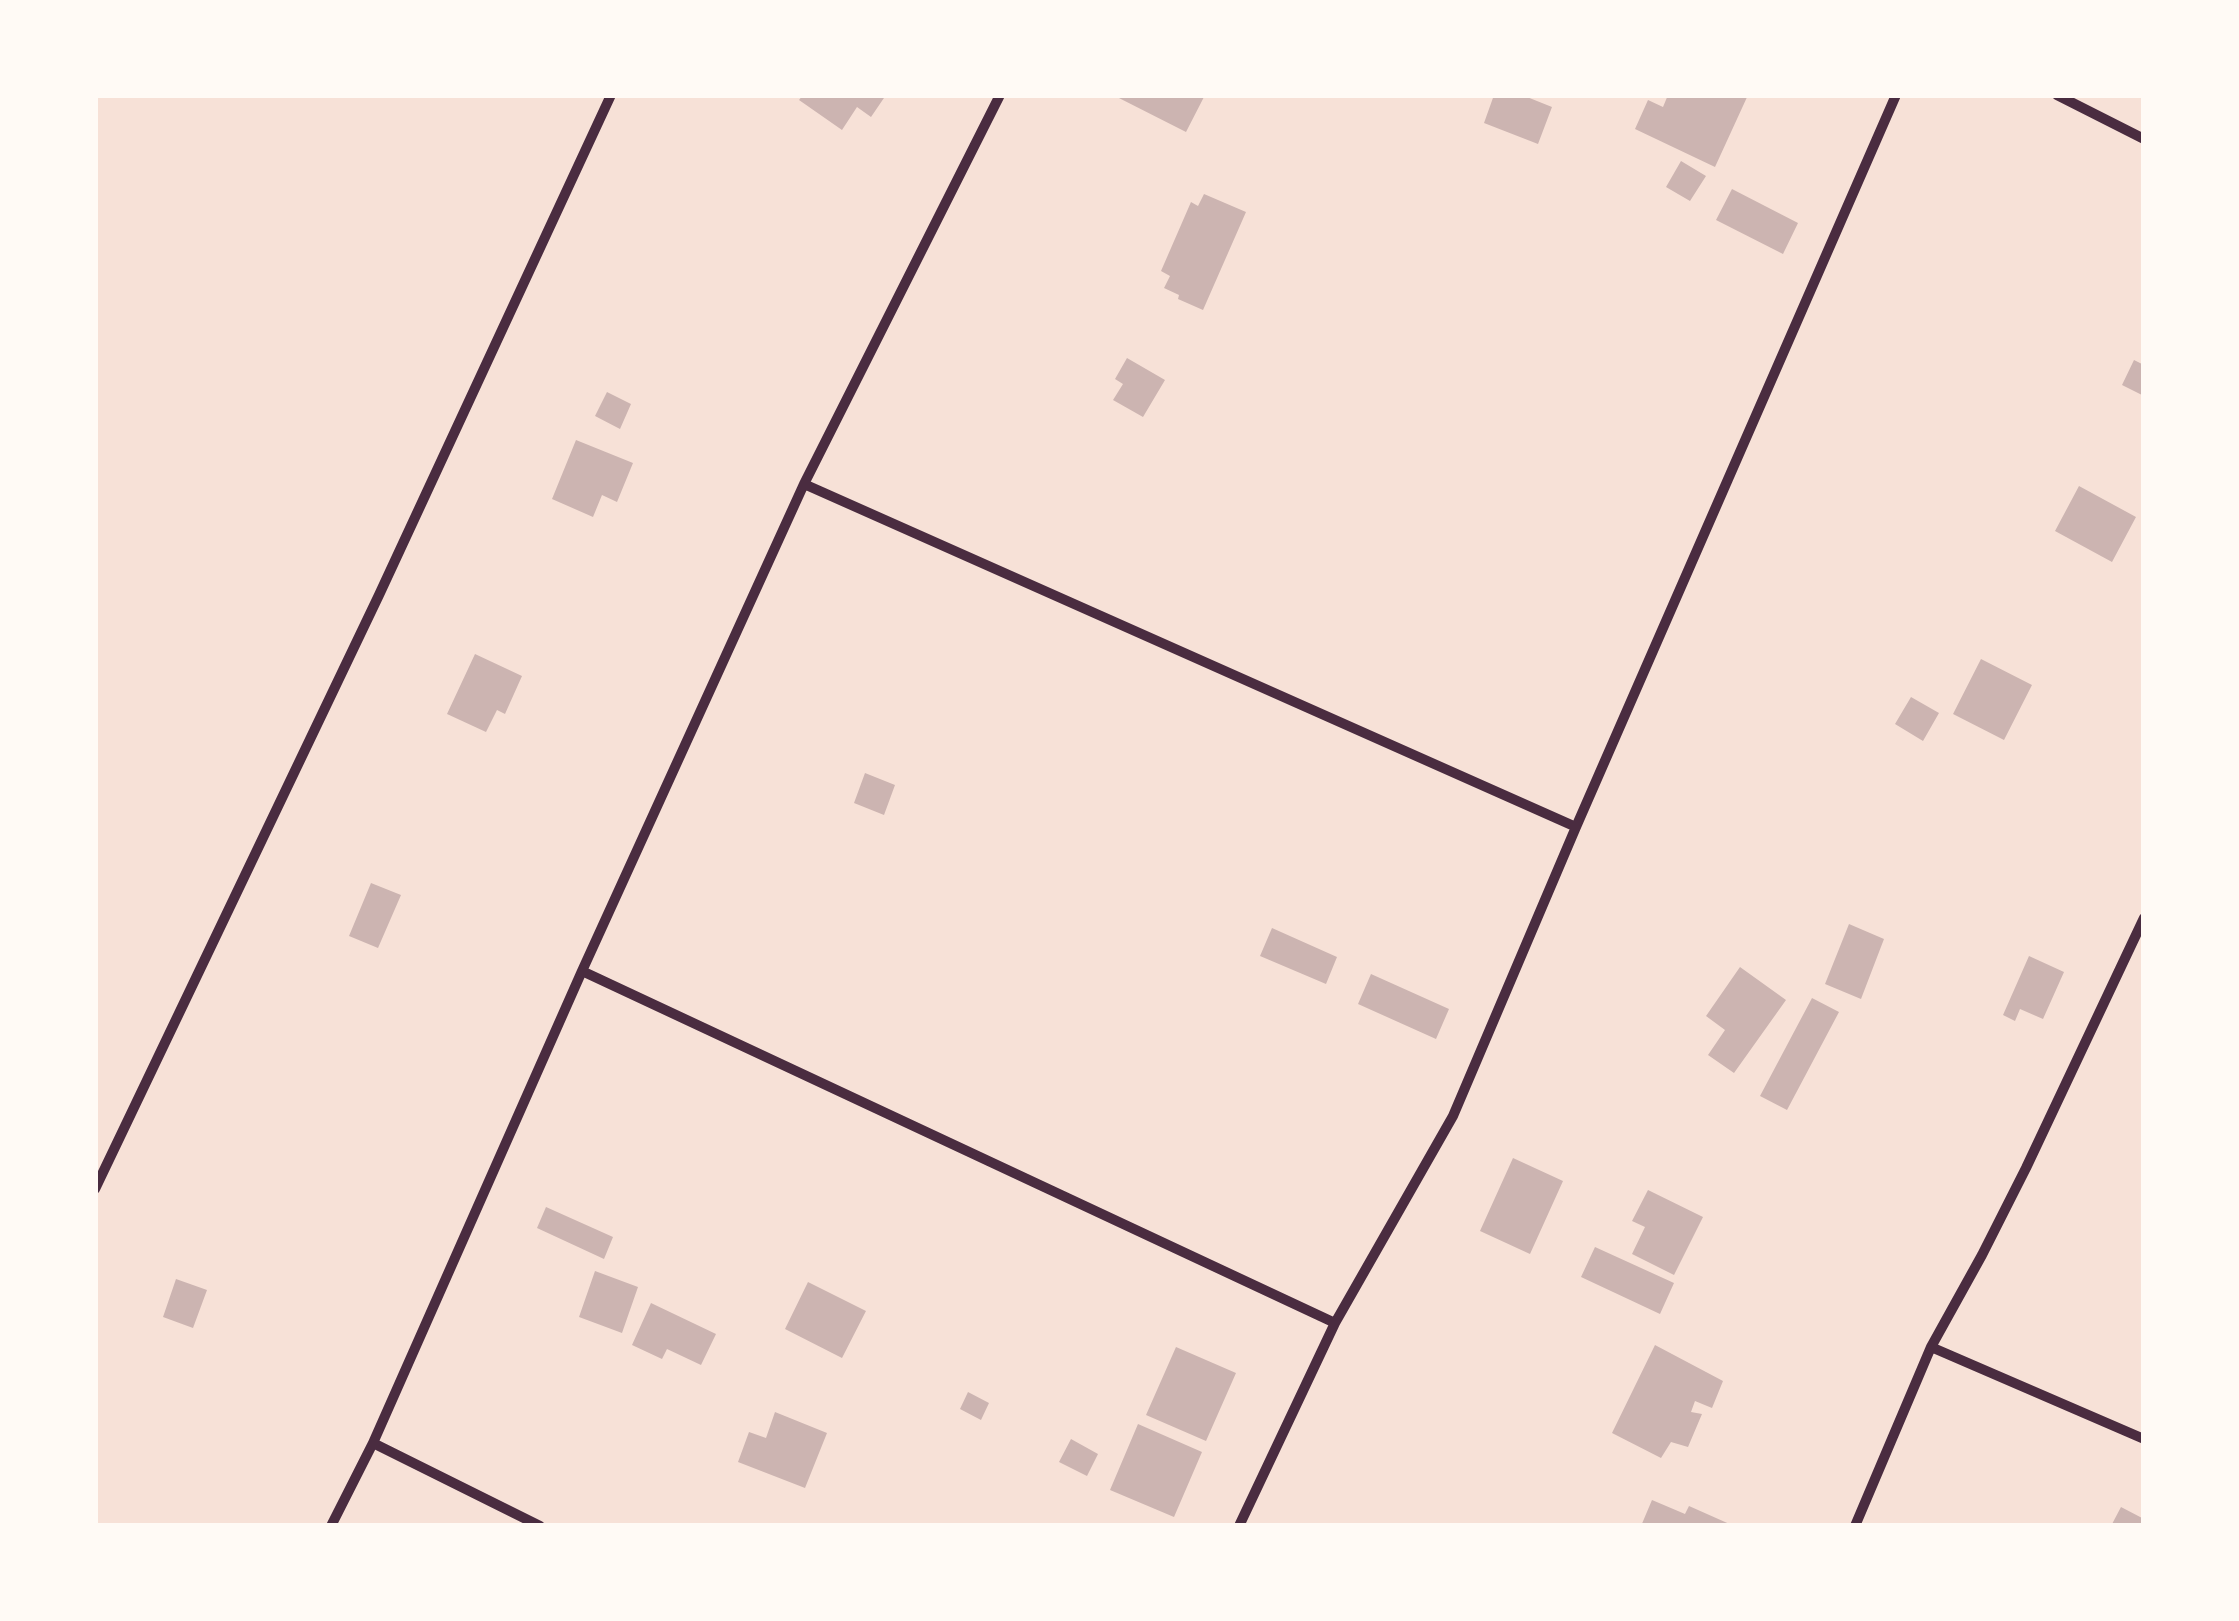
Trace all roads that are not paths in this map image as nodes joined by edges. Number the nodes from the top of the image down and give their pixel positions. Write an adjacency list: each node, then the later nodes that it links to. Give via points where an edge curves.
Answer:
1 (611, 95): 10 (street)
2 (1000, 95): 6 (street)
3 (1896, 95): 7 (street)
4 (2057, 95): 5 (street)
5 (2144, 139)
6 (804, 484): 7 (street); 9 (street)
7 (1576, 828): 11 (street, via 1453,1116)
8 (2144, 918): 12 (street, via 2026,1168)
9 (582, 971): 11 (street); 14 (street)
10 (95, 1189)
11 (1335, 1323): 17 (street)
12 (1931, 1347): 13 (street); 18 (street)
13 (2144, 1439)
14 (373, 1442): 15 (street); 16 (street)
15 (331, 1526)
16 (540, 1526)
17 (1239, 1526)
18 (1855, 1526)

